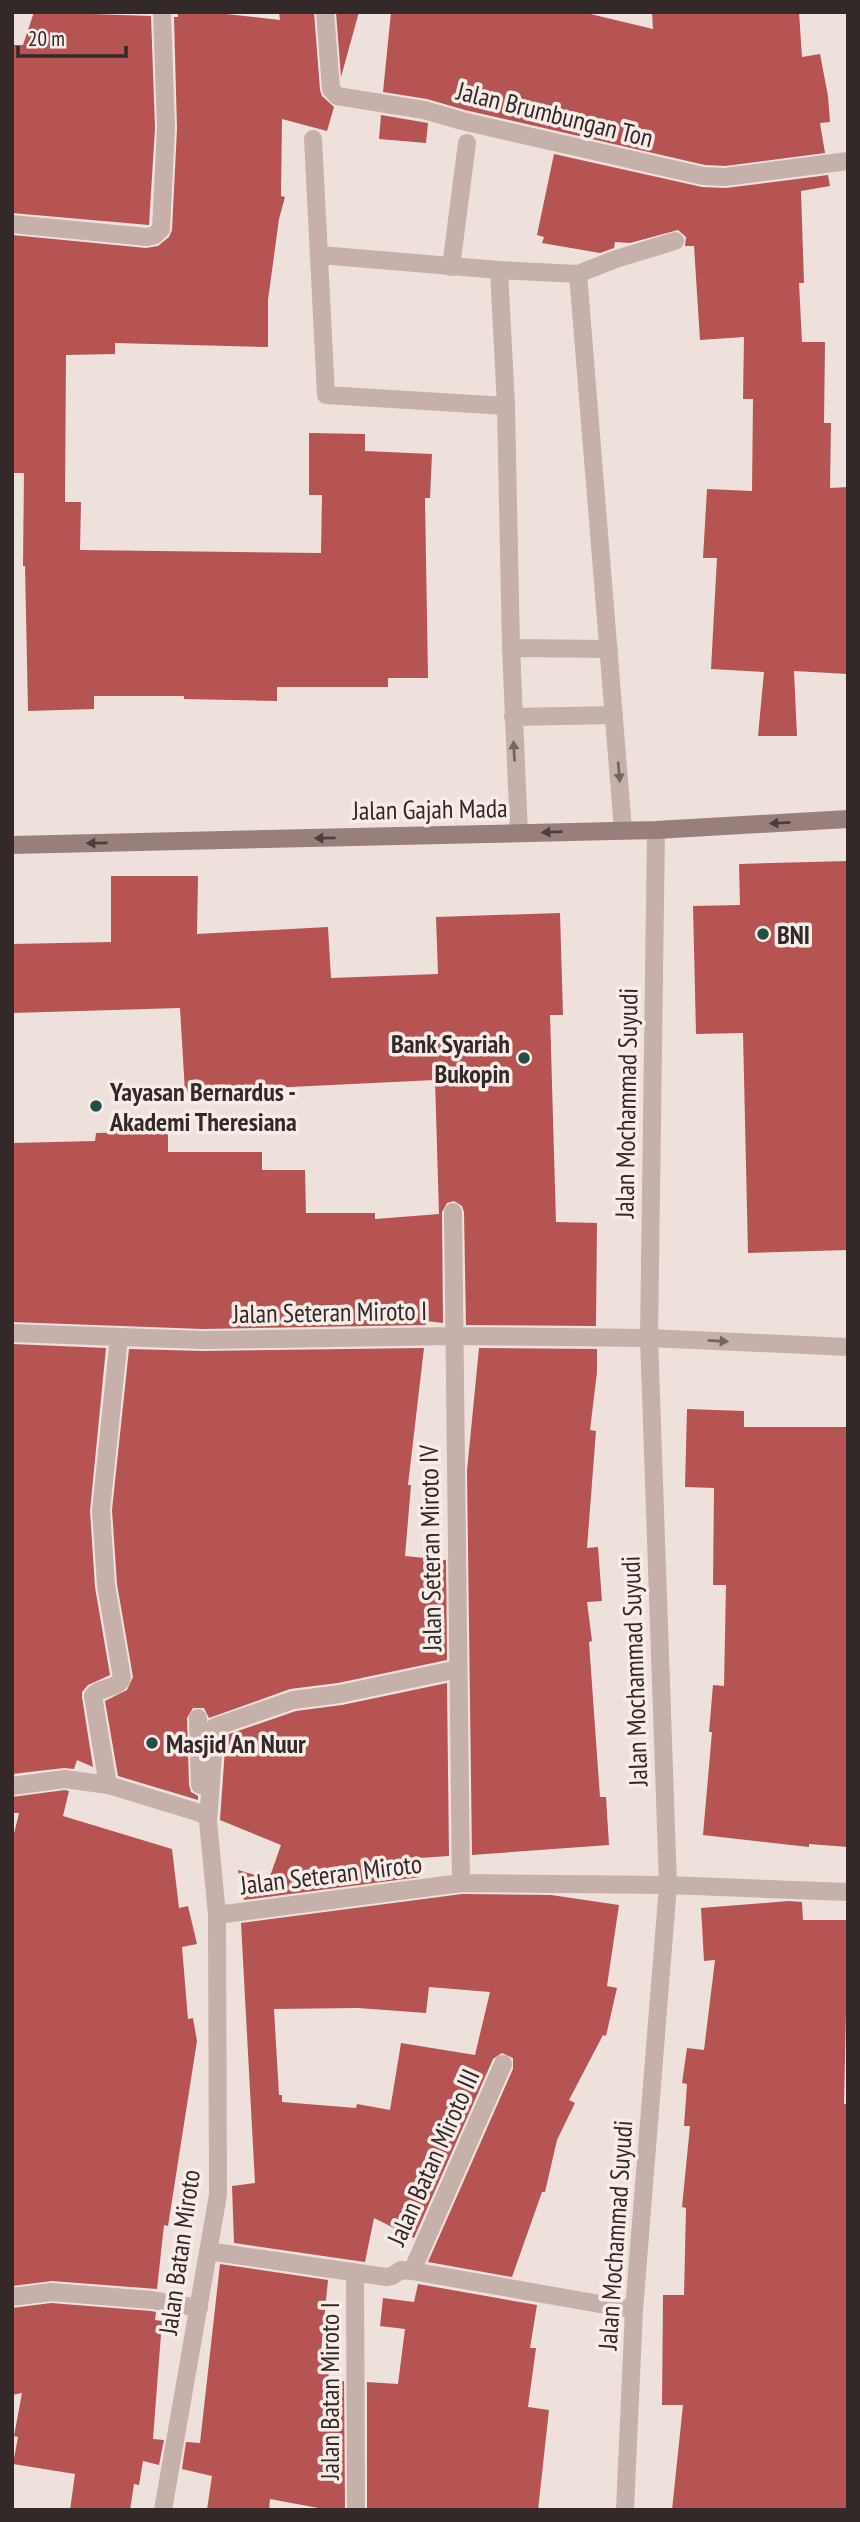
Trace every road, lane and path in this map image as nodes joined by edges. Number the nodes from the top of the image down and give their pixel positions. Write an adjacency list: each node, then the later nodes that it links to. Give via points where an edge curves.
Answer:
1 (162, 12): 6 (street, via 166,128 161,229 147,237)
2 (325, 12): 5 (street, Jalan Brumbungan Ton, via 331,89 337,96 424,110 703,176)
3 (313, 139): 8 (street)
4 (467, 142): 9 (street)
5 (848, 161)
6 (12, 224)
7 (675, 241): 11 (street)
8 (320, 256): 9 (street); 12 (street, via 326,395)
9 (451, 267): 10 (street)
10 (499, 270): 11 (street); 12 (street)
11 (578, 274): 14 (street)
12 (506, 406): 13 (street)
13 (511, 648): 14 (street); 16 (street)
14 (609, 649): 15 (street)
15 (614, 715): 16 (street); 18 (street, one-way to 18)
16 (513, 717): 20 (street, one-way to 16)
17 (848, 819): 19 (main road, Jalan Gajah Mada, one-way to 19)
18 (623, 830): 19 (main road, Jalan Gajah Mada); 20 (main road, Jalan Gajah Mada, one-way to 20)
19 (656, 830): 26 (street, Jalan Mochammad Suyudi)
20 (519, 833): 21 (main road, Jalan Gajah Mada, one-way to 21)
21 (12, 845)
22 (453, 1212): 24 (street, Jalan Seteran Miroto IV)
23 (12, 1333): 25 (street, Jalan Seteran Miroto I)
24 (454, 1336): 25 (street, Jalan Seteran Miroto I); 26 (street, Jalan Seteran Miroto I); 28 (street, Jalan Seteran Miroto IV)
25 (119, 1337): 30 (street, via 101,1510 106,1585 122,1678 119,1684 93,1696)
26 (649, 1338): 27 (street, Jalan Seteran Miroto I, one-way to 27); 34 (street, Jalan Mochammad Suyudi)
27 (848, 1347)
28 (458, 1669): 32 (street, via 293,1700 215,1727); 33 (street, Jalan Seteran Miroto IV)
29 (198, 1718): 32 (street)
30 (108, 1785): 31 (street, via 65,1779); 32 (street)
31 (12, 1786)
32 (202, 1816): 36 (street, Jalan Seteran Miroto)
33 (461, 1883): 34 (street, Jalan Seteran Miroto); 36 (street, Jalan Seteran Miroto)
34 (667, 1885): 35 (street, Jalan Seteran Miroto); 43 (street, Jalan Mochammad Suyudi)
35 (848, 1892)
36 (217, 1915): 38 (street, Jalan Batan Miroto, via 218,2195)
37 (503, 2064): 39 (street, Jalan Batan Miroto III)
38 (208, 2251): 40 (street, Jalan Batan Miroto III); 42 (street, Jalan Batan Miroto)
39 (412, 2271): 40 (street, Jalan Batan Miroto III, via 386,2277); 43 (street, Jalan Batan Miroto III)
40 (355, 2273): 45 (street, Jalan Batan Miroto I)
41 (12, 2297): 42 (street, via 51,2292)
42 (199, 2308): 44 (street, Jalan Batan Miroto)
43 (634, 2310): 46 (street, Jalan Mochammad Suyudi)
44 (163, 2510)
45 (356, 2510)
46 (625, 2510)

